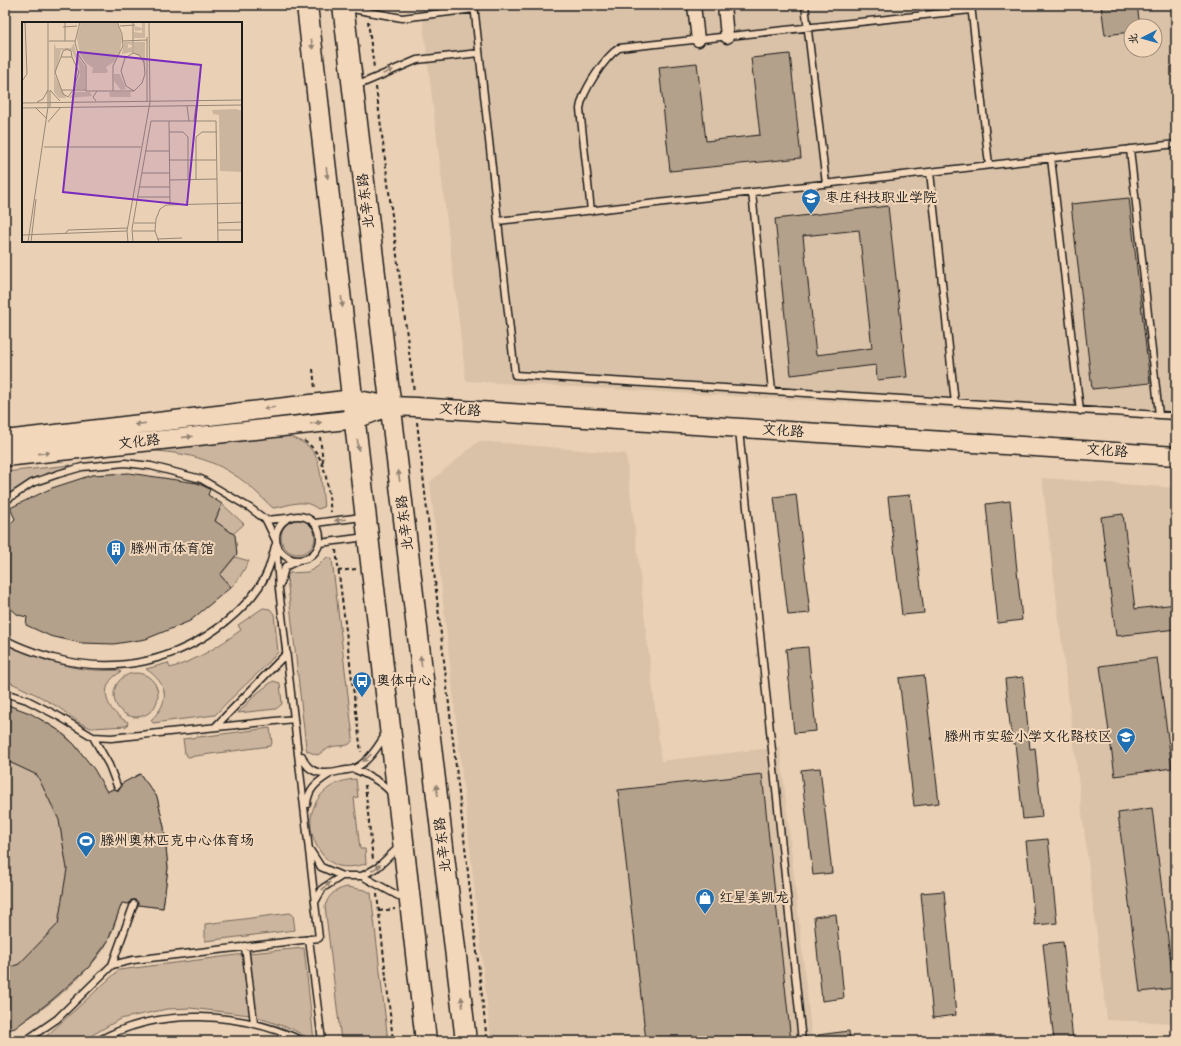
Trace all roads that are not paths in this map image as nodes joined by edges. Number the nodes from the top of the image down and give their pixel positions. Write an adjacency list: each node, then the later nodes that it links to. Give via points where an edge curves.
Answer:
1 (307, 5): 23 (main road, one-way to 23)
2 (694, 5): 10 (street)
3 (724, 5): 9 (street)
4 (805, 5): 8 (lane)
5 (343, 6): 6 (lane, via 402,18); 12 (main road, 北辛东路)
6 (474, 7): 11 (lane)
7 (971, 8): 8 (lane); 16 (lane)
8 (808, 28): 9 (lane); 18 (lane)
9 (727, 37): 10 (lane)
10 (698, 40): 20 (lane, via 619,48 612,53 581,98)
11 (479, 53): 12 (lane, one-way to 11, via 417,60); 21 (lane)
12 (353, 87): 25 (main road, 北辛东路)
13 (1176, 144): 14 (lane)
14 (1130, 149): 15 (lane); 27 (lane)
15 (1051, 158): 16 (lane); 26 (lane)
16 (989, 165): 17 (lane)
17 (930, 172): 18 (lane); 24 (lane)
18 (826, 184): 19 (lane)
19 (752, 192): 20 (lane); 22 (lane)
20 (591, 211): 21 (lane)
21 (498, 221): 22 (lane, via 515,375)
22 (772, 392): 24 (lane)
23 (353, 399): 25 (street, 文化路); 29 (main road); 31 (street, 文化路, one-way to 31)
24 (955, 403): 26 (lane)
25 (391, 406): 29 (street, 文化路); 30 (street, 文化路); 73 (main road, 北辛东路, one-way to 25)
26 (1080, 411): 27 (lane)
27 (1159, 415): 28 (lane)
28 (1176, 416)
29 (356, 418): 33 (street, 文化路, one-way to 29); 35 (main road, one-way to 35)
30 (739, 428): 32 (street, 文化路); 74 (lane)
31 (5, 440)
32 (1176, 456)
33 (5, 457)
34 (5, 501): 37 (lane, via 32,483 58,474 82,467 124,463 151,466 205,481)
35 (366, 517): 38 (lane, one-way to 38); 39 (main road)
36 (287, 518): 37 (lane); 38 (lane, via 302,515); 40 (lane, via 277,530)
37 (266, 520): 40 (lane)
38 (315, 523): 41 (lane, via 319,529)
39 (368, 537): 41 (lane); 49 (main road)
40 (276, 541): 42 (lane, via 285,556); 43 (lane); 44 (lane, via 269,569 258,589 218,628 186,648 127,665 100,666 72,663 36,653)
41 (320, 543): 42 (lane, via 312,555)
42 (299, 560): 43 (lane, via 285,567)
43 (279, 589): 45 (lane)
44 (5, 639)
45 (287, 654): 47 (lane); 48 (lane)
46 (5, 693): 50 (lane, via 27,700)
47 (294, 719): 48 (lane); 51 (lane)
48 (216, 726): 50 (lane, via 110,738)
49 (390, 727): 52 (lane, one-way to 52, via 376,750); 55 (main road)
50 (93, 737): 54 (lane)
51 (298, 742): 53 (lane, via 306,765 316,771); 56 (lane)
52 (354, 769): 53 (lane); 55 (lane, via 363,772 389,790)
53 (330, 774): 56 (lane, via 309,792)
54 (118, 786)
55 (398, 804): 57 (main road)
56 (306, 817): 58 (lane)
57 (403, 840): 60 (lane, one-way to 57, via 378,867 396,851); 62 (main road)
58 (309, 849): 59 (lane, via 321,867); 61 (lane)
59 (342, 876): 60 (lane); 61 (lane, one-way to 59, via 323,888)
60 (362, 876): 62 (lane)
61 (315, 902): 64 (lane, via 319,938)
62 (410, 902): 72 (main road)
63 (134, 904): 66 (lane)
64 (309, 939): 65 (lane); 71 (lane)
65 (245, 946): 66 (lane); 67 (lane)
66 (112, 965): 68 (lane, via 57,1019)
67 (254, 1023): 69 (lane, via 173,1018 142,1022); 70 (lane)
68 (25, 1041)
69 (98, 1041)
70 (303, 1041)
71 (322, 1041)
72 (426, 1041)
73 (466, 1041)
74 (802, 1041)

